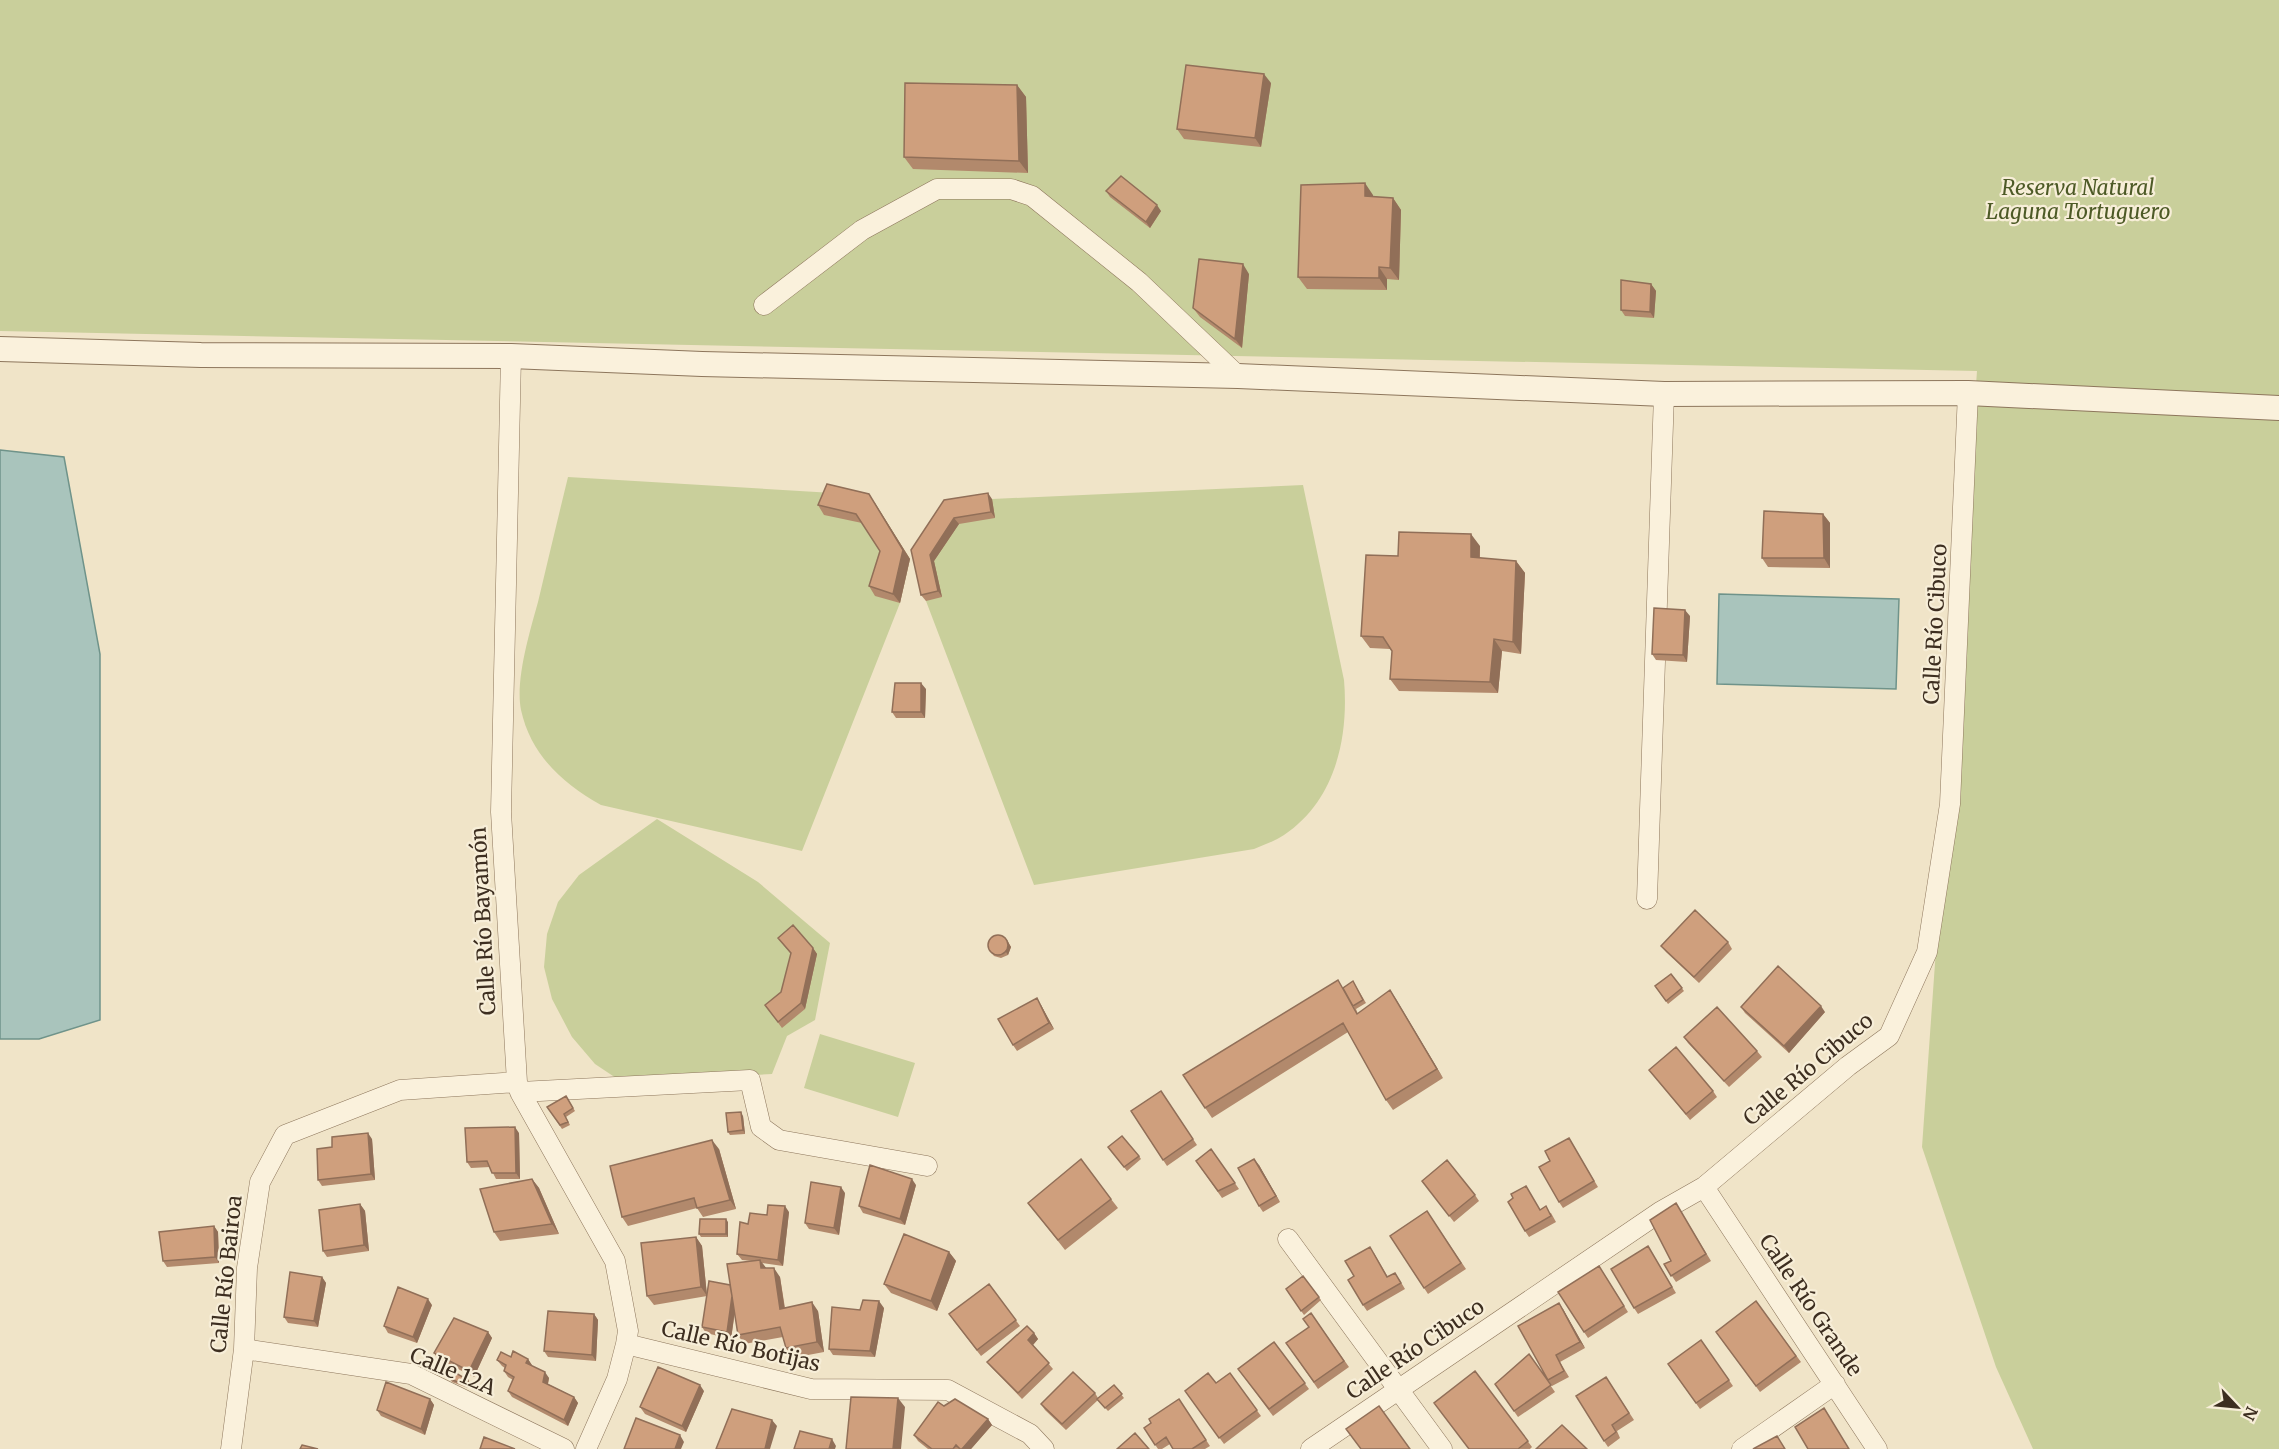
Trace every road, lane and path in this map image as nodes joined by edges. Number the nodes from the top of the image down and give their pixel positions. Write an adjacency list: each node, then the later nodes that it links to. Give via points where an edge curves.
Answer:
1 (764, 305): 4 (street, via 862,230 937,189 1011,189 1032,196 1139,282)
2 (0, 350): 3 (street)
3 (512, 356): 4 (street); 9 (street, Calle Río Bayamón, via 501,812)
4 (1238, 376): 6 (street)
5 (1968, 393): 6 (street); 7 (street); 11 (street, Calle Río Cibuco, via 1950,804 1927,952 1889,1036)
6 (1664, 394): 8 (street)
7 (2279, 408)
8 (1647, 899)
9 (519, 1087): 10 (street, Calle Río Bairoa, via 750,1080 761,1127 779,1140); 13 (street, Calle Río Bayamón, via 615,1261 628,1331); 14 (street, Calle Río Bairoa, via 400,1089 285,1135 260,1182 248,1268)
10 (927, 1166)
11 (1704, 1187): 15 (street, Calle Río Grande); 16 (street, Calle Río Cibuco, via 1660,1212)
12 (1288, 1239): 16 (street)
13 (626, 1344): 19 (street, Calle Río Bayamón, via 617,1379); 20 (street, Calle Río Botijas, via 811,1389 948,1390 1030,1434)
14 (244, 1349): 17 (street, Calle Río Bairoa); 18 (street, Calle 12A, via 411,1374)
15 (1835, 1384): 23 (street); 24 (street, Calle Río Grande)
16 (1399, 1391): 21 (street, Calle Río Cibuco); 22 (street)
17 (231, 1449)
18 (564, 1449)
19 (586, 1449)
20 (1044, 1449)
21 (1311, 1449)
22 (1442, 1449)
23 (1742, 1449)
24 (1877, 1449)

